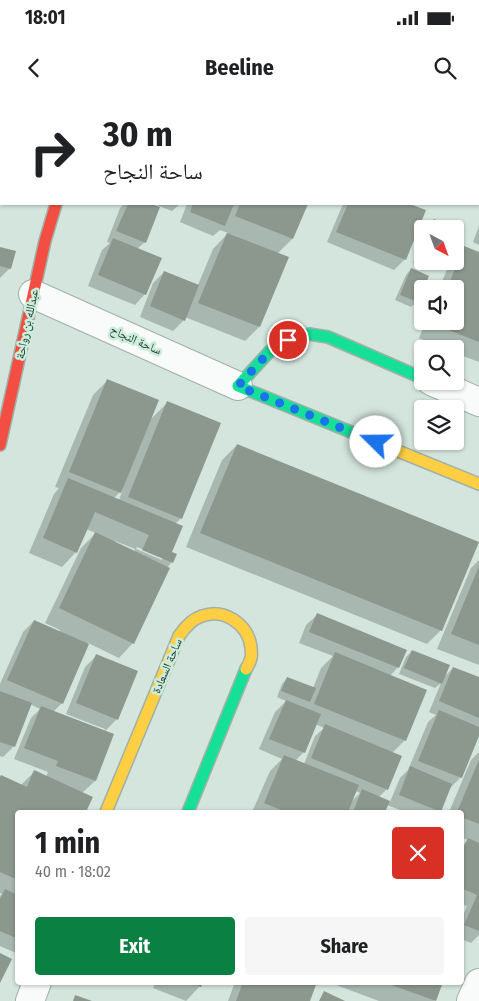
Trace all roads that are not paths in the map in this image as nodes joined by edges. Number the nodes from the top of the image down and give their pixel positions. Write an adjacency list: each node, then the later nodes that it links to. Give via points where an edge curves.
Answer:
1 (56, 205): 2 (street, عبدالله بن رواحة)
2 (33, 294): 4 (street, ساحة النجاح); 7 (street, عبدالله بن رواحة)
3 (414, 375): 4 (street, via 328,337 309,334 288,340 270,351)
4 (238, 386): 8 (street, ساحة النجاح)
5 (452, 390): 6 (street)
6 (479, 402)
7 (0, 445)
8 (479, 484)
9 (107, 810): 10 (street, ساحة السعادة, via 179,636 195,619 219,614 240,625 247,634 251,658)
10 (189, 810)
11 (479, 983): 14 (street)
12 (36, 985): 13 (street)
13 (30, 1001)
14 (471, 1001)

